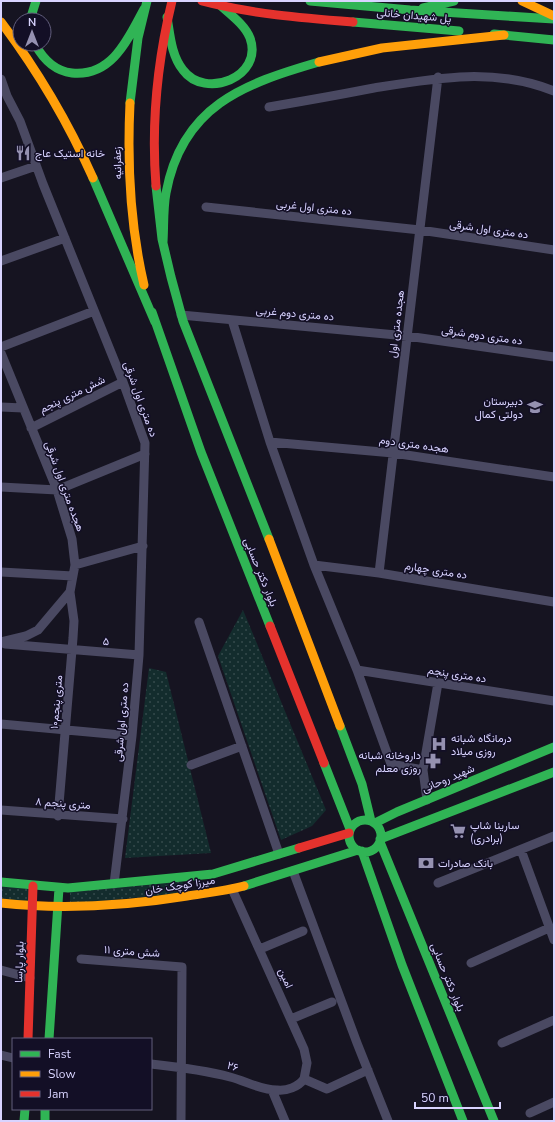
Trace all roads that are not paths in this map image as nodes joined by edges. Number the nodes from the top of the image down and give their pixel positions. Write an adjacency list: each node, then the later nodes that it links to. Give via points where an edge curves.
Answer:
1 (36, 1): 10 (main road)
2 (172, 1): 12 (main road)
3 (202, 1): 8 (main road, پل شهیدان خانلی)
4 (310, 1): 9 (main road, پل شهیدان خانلی)
5 (454, 1): 9 (main road)
6 (522, 1): 11 (main road)
7 (145, 5): 17 (main road, via 121,51 107,66 93,73 78,75 64,71 51,64); 34 (main road, زعفرانیه, via 131,90 129,186 136,248)
8 (221, 6): 12 (main road, via 242,26 250,39 252,57 246,70 233,80 215,85 200,83 187,74 178,63); 15 (main road, پل شهیدان خانلی, via 285,16)
9 (410, 10): 13 (main road, پل شهیدان خانلی)
10 (33, 12)
11 (554, 16)
12 (167, 17): 28 (main road, via 156,92 154,142)
13 (554, 19)
14 (1, 22): 34 (main road, via 48,88 75,137)
15 (504, 34): 16 (main road); 28 (main road, via 406,43 331,58 298,66 220,100 195,126 181,149 165,194)
16 (554, 40)
17 (39, 52)
18 (438, 77): 20 (street, via 502,76); 22 (street); 26 (street, هجده متری اول)
19 (1, 79): 21 (street, ده متری اول شرقی)
20 (554, 91)
21 (4, 97): 23 (street, ده متری اول شرقی, via 20,121)
22 (269, 107)
23 (36, 166): 24 (street); 27 (street, ده متری اول شرقی)
24 (1, 178)
25 (206, 207): 26 (street, ده متری اول غربی)
26 (420, 230): 29 (street, ده متری اول شرقی); 35 (street, هجده متری اول)
27 (65, 238): 30 (street); 31 (street, ده متری اول شرقی)
28 (163, 242): 32 (main road)
29 (554, 250)
30 (1, 261)
31 (94, 311): 36 (street); 39 (street, ده متری اول شرقی)
32 (181, 315): 33 (street, ده متری دوم غربی); 76 (main road, بلوار دکتر حسابی, via 233,442 362,784)
33 (232, 320): 35 (street, ده متری دوم غربی); 43 (street)
34 (155, 322): 77 (main road, بلوار دکتر حسابی, via 201,452)
35 (407, 336): 38 (street, ده متری دوم شرقی); 44 (street, هجده متری اول)
36 (1, 347)
37 (1, 353): 41 (street, هجده متری اول شرقی)
38 (554, 357)
39 (123, 382): 42 (street, شش متری پنجم); 45 (street, ده متری اول شرقی, via 145,443)
40 (1, 407): 41 (street)
41 (23, 408): 42 (street, هجده متری اول شرقی)
42 (31, 428): 48 (street, هجده متری اول شرقی)
43 (270, 442): 44 (street, هجده متری دوم); 51 (street)
44 (393, 453): 46 (street, هجده متری دوم); 53 (street, هجده متری اول)
45 (145, 454): 48 (street); 49 (street, ده متری اول شرقی)
46 (554, 477)
47 (1, 487): 48 (street)
48 (57, 490): 50 (street, هجده متری اول شرقی, via 72,539)
49 (143, 546): 50 (street); 60 (street, ده متری اول شرقی)
50 (74, 565): 54 (street, هجده متری اول شرقی)
51 (314, 565): 53 (street, ده متری چهارم); 61 (street)
52 (1, 572): 54 (street)
53 (379, 573): 56 (street, ده متری چهارم)
54 (74, 576): 55 (street, هجده متری اول شرقی)
55 (70, 592): 58 (street, هجده متری اول شرقی, via 38,630); 59 (street, ۱۰متری پنجم, via 74,621)
56 (554, 602)
57 (199, 622): 67 (street)
58 (1, 643): 59 (street, ۵)
59 (72, 650): 60 (street, ۵); 65 (street, ۱۰متری پنجم)
60 (139, 655): 66 (street, ده متری اول شرقی)
61 (357, 670): 62 (street, ده متری پنجم); 70 (street, via 392,764)
62 (438, 683): 63 (street, ده متری پنجم); 70 (street)
63 (554, 701)
64 (1, 724): 65 (street)
65 (65, 730): 66 (street); 74 (street, ۱۰متری پنجم)
66 (132, 736): 75 (street, ده متری اول شرقی)
67 (242, 746): 69 (street); 82 (street)
68 (554, 747): 72 (main road, شهید روحانی)
69 (191, 765)
70 (423, 770): 72 (street)
71 (554, 772): 79 (main road)
72 (427, 800): 76 (main road, شهید روحانی)
73 (1, 810): 74 (street, ۸ متری پنجم)
74 (58, 816): 75 (street, ۸ متری پنجم)
75 (123, 819): 88 (street, ده متری اول شرقی)
76 (373, 822): 77 (main road, via 358,821); 79 (main road, via 380,830)
77 (349, 831): 81 (main road, via 350,843); 82 (main road, میرزا کوچک خان)
78 (554, 836): 80 (street)
79 (380, 840): 81 (main road, via 374,849); 128 (main road, بلوار دکتر حسابی)
80 (521, 850): 87 (street); 97 (street)
81 (360, 851): 83 (main road, میرزا کوچک خان); 127 (main road)
82 (279, 854): 84 (main road, میرزا کوچک خان)
83 (293, 871): 91 (main road, میرزا کوچک خان); 115 (street)
84 (214, 874): 85 (main road, میرزا کوچک خان); 92 (main road)
85 (184, 878): 88 (main road, میرزا کوچک خان); 93 (main road)
86 (1, 882): 89 (main road, میرزا کوچک خان)
87 (438, 883)
88 (114, 884): 90 (main road, میرزا کوچک خان)
89 (33, 886): 90 (main road, میرزا کوچک خان); 95 (main road, بلوار پارسا)
90 (59, 888): 96 (main road)
91 (232, 889): 92 (main road, میرزا کوچک خان); 100 (street, امین)
92 (219, 891): 93 (main road, میرزا کوچک خان)
93 (187, 896): 96 (main road, میرزا کوچک خان, via 112,906)
94 (1, 903): 95 (main road, میرزا کوچک خان)
95 (32, 907): 96 (main road, میرزا کوچک خان); 104 (main road, بلوار پارسا)
96 (58, 908): 109 (main road)
97 (550, 928): 99 (street); 102 (street)
98 (303, 931): 100 (street)
99 (554, 940)
100 (260, 949): 106 (street, امین)
101 (81, 959): 114 (street, شش متری ۱۱, via 182,967)
102 (471, 963)
103 (1, 970): 104 (street)
104 (30, 978): 108 (main road, بلوار پارسا)
105 (332, 1002): 106 (street)
106 (291, 1019): 116 (street, امین, via 304,1049 307,1063)
107 (554, 1020): 110 (street)
108 (28, 1038)
109 (49, 1038)
110 (502, 1043)
111 (1, 1055): 112 (street)
112 (12, 1058)
113 (152, 1064): 114 (street, ۲۶)
114 (183, 1067): 117 (street, ۲۶, via 213,1072); 124 (street)
115 (368, 1070): 116 (street, via 327,1089); 126 (street)
116 (304, 1079): 117 (street, ۲۶, via 290,1089)
117 (272, 1090): 125 (street)
118 (554, 1102): 121 (street)
119 (25, 1110): 122 (main road)
120 (45, 1110): 123 (main road)
121 (530, 1113)
122 (24, 1121)
123 (45, 1121)
124 (182, 1121)
125 (285, 1121)
126 (388, 1121)
127 (463, 1121)
128 (494, 1121)

